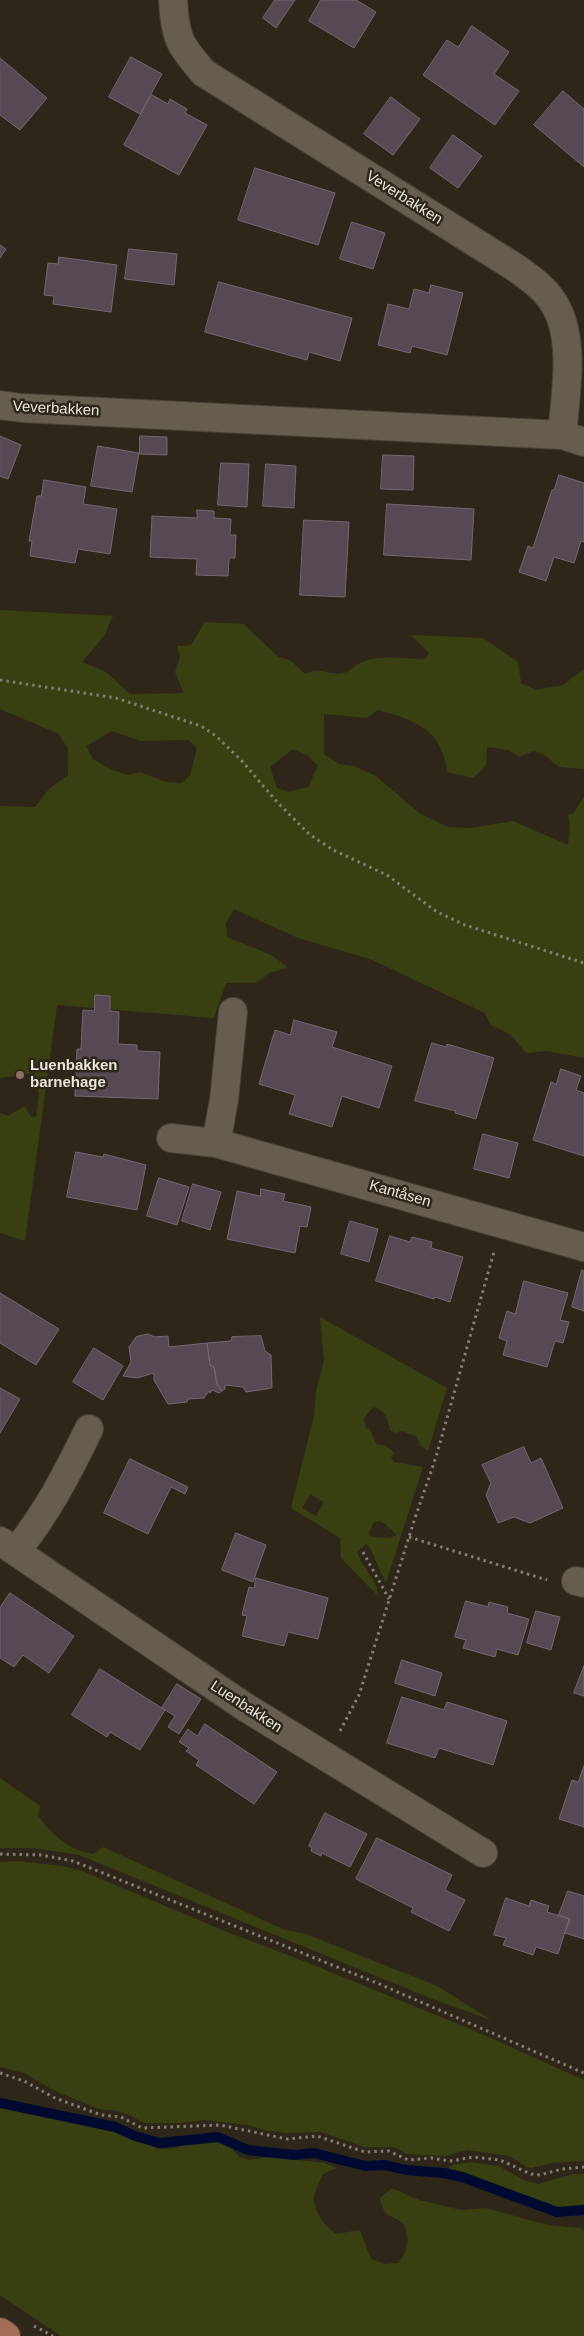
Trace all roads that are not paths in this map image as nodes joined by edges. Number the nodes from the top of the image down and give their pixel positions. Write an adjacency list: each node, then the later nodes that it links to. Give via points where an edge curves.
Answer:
1 (173, 0): 3 (street, Veverbakken, via 174,27 183,50 204,73 513,266 546,293 558,308 564,330)
2 (0, 405): 3 (street, Veverbakken)
3 (573, 439)
4 (234, 1012): 6 (street)
5 (171, 1138): 6 (street, Kantåsen)
6 (216, 1143): 7 (street, Kantåsen)
7 (584, 1247)
8 (89, 1429): 9 (street, Luenbakken, via 34,1529)
9 (8, 1546): 10 (street, Luenbakken, via 245,1707)
10 (483, 1853)
11 (0, 2332): 12 (main road)
12 (6, 2336)

